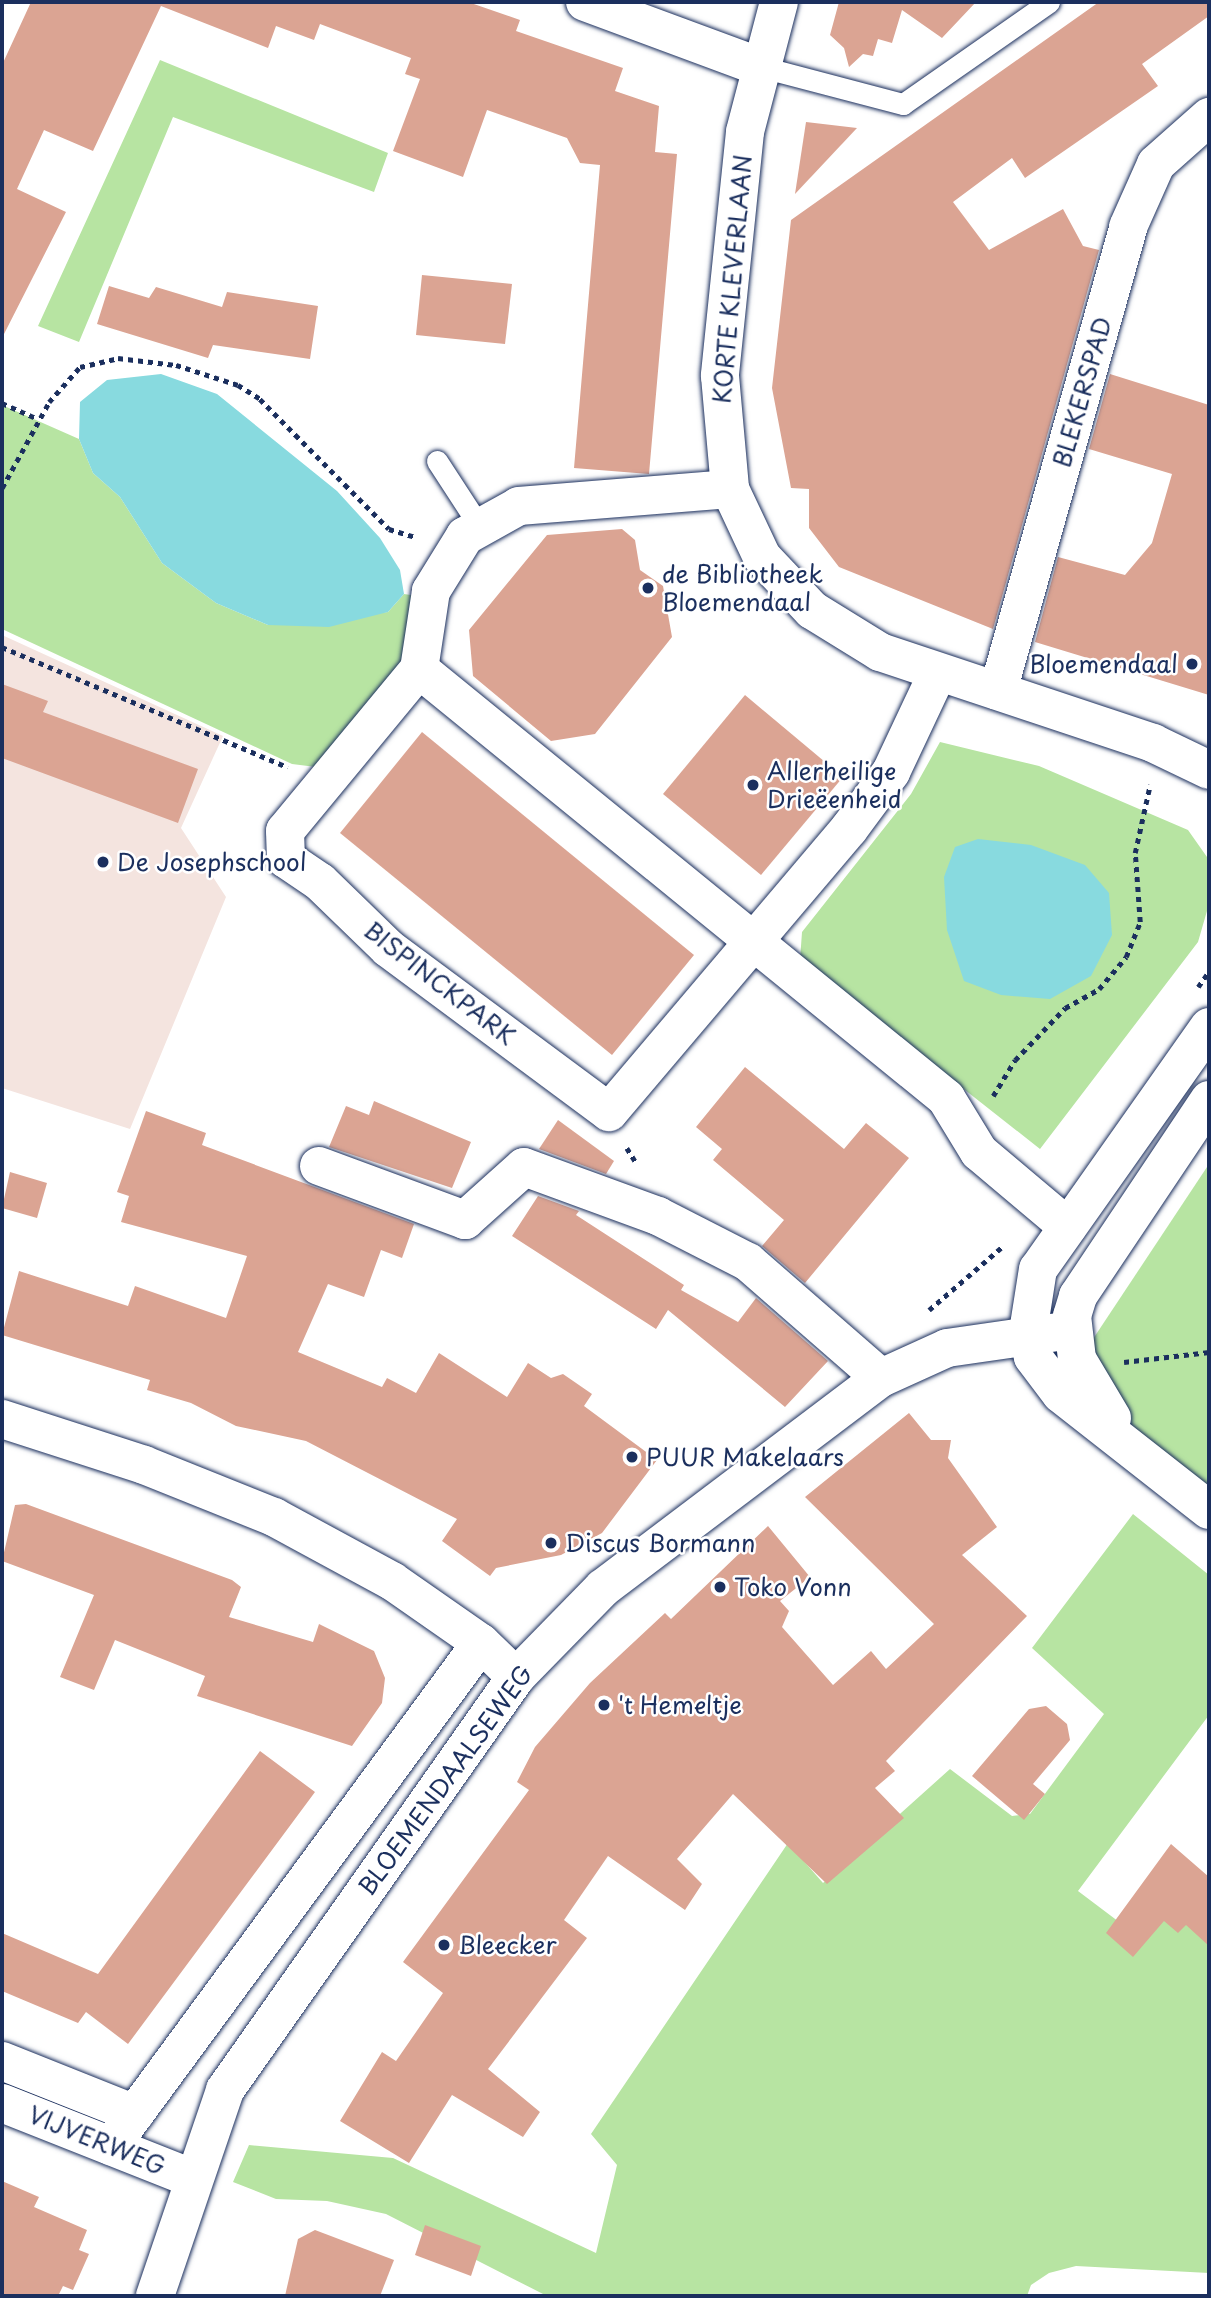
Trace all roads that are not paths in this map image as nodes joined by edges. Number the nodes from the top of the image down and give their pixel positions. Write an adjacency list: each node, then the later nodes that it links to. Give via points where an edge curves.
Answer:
1 (585, 2): 4 (street)
2 (779, 2): 4 (street, KORTE KLEVERLAAN)
3 (1049, 2): 4 (lane, via 903,104)
4 (758, 66): 7 (street, KORTE KLEVERLAAN, via 720,376)
5 (1209, 117): 11 (street, BLEKERSPAD, via 1156,164 1128,227)
6 (437, 461): 8 (lane)
7 (730, 489): 8 (street, via 519,506); 10 (street, KORTE KLEVERLAAN, via 762,557 812,610 880,652)
8 (471, 534): 9 (street, via 431,592)
9 (419, 670): 13 (street); 13 (street, BISPINCKPARK, via 285,831 286,859 320,882 387,948 609,1112)
10 (938, 673): 11 (street, KORTE KLEVERLAAN); 13 (street, BISPINCKPARK, via 891,772)
11 (998, 691): 12 (street, KORTE KLEVERLAAN, via 1153,743)
12 (1208, 770)
13 (751, 940): 17 (street, via 946,1098 979,1152)
14 (1209, 1027): 17 (street)
15 (1209, 1100): 18 (street, via 1088,1273)
16 (319, 1166): 20 (street, via 465,1220 524,1167 658,1216 748,1262)
17 (1068, 1227): 19 (street, via 1032,1283)
18 (1072, 1330): 19 (street, BLOEMENDAALSEWEG); 22 (street, via 1083,1378)
19 (1028, 1332): 20 (street, BLOEMENDAALSEWEG, via 947,1348); 22 (street, via 1044,1376)
20 (881, 1378): 25 (street, BLOEMENDAALSEWEG, via 603,1588)
21 (2, 1419): 24 (street, via 144,1465 274,1517 392,1581)
22 (1140, 1452): 23 (street)
23 (1209, 1510)
24 (481, 1643): 25 (street); 28 (street)
25 (516, 1677): 30 (street, BLOEMENDAALSEWEG, via 225,2090)
26 (2, 2061): 28 (street, VIJVERWEG)
27 (2, 2102): 29 (street, VIJVERWEG)
28 (135, 2114): 29 (street)
29 (111, 2146): 30 (street, VIJVERWEG)
30 (191, 2178): 31 (street, BLOEMENDAALSEWEG)
31 (155, 2296)

